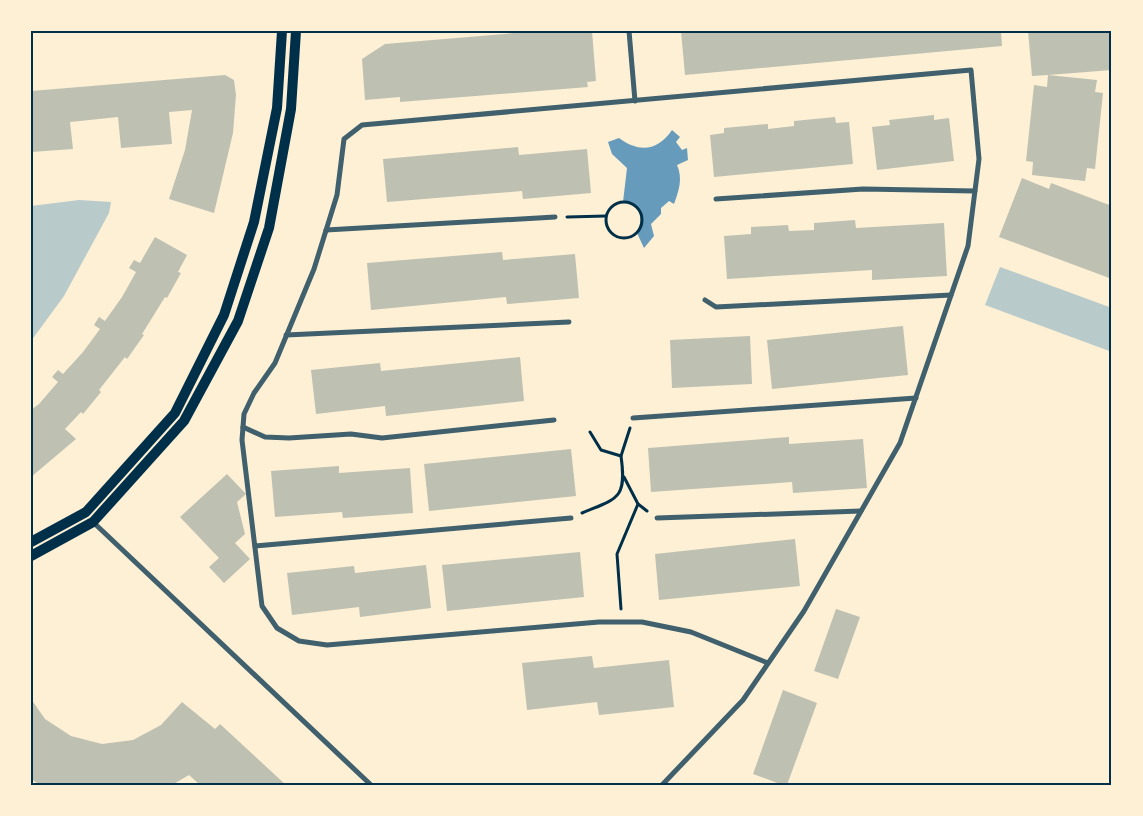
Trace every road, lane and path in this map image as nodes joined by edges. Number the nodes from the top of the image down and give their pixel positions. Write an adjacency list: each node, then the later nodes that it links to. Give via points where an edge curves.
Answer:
1 (282, 31): 26 (main road, via 277,108 262,184 254,222 224,315 174,413 86,512)
2 (296, 31): 25 (main road, via 291,109 269,228 238,321 184,420)
3 (629, 31): 4 (street)
4 (635, 100): 5 (street, via 971,70 979,159); 9 (street, via 362,125 344,139 337,195)
5 (975, 191): 6 (street, via 863,189); 10 (street, via 968,246)
6 (716, 199)
7 (606, 216): 7 (path, via 612,206 629,203 641,214 641,224 637,233 626,238 615,236 607,227); 8 (path)
8 (556, 217): 9 (street)
9 (326, 230): 13 (street, via 314,269)
10 (951, 295): 11 (street, via 716,308); 14 (street)
11 (705, 300)
12 (568, 322): 13 (street)
13 (286, 335): 17 (street, via 274,363 244,414)
14 (916, 398): 15 (street); 22 (street, via 900,442)
15 (633, 418): 19 (path)
16 (554, 420): 17 (street, via 382,438 351,434 265,437)
17 (243, 427): 27 (street)
18 (590, 432): 19 (path, via 601,450)
19 (621, 456): 20 (path)
20 (624, 476): 21 (path); 23 (path, via 618,495 610,503)
21 (638, 504): 24 (path); 29 (path, via 616,554)
22 (861, 511): 24 (street); 30 (street, via 804,611)
23 (570, 518): 27 (street)
24 (657, 518)
25 (93, 522): 28 (main road); 31 (street)
26 (31, 542)
27 (255, 546): 29 (street, via 262,606 277,628 299,641 326,645)
28 (31, 556)
29 (622, 622): 30 (street, via 642,622 691,632)
30 (768, 663): 32 (street, via 743,700)
31 (371, 785)
32 (662, 785)

